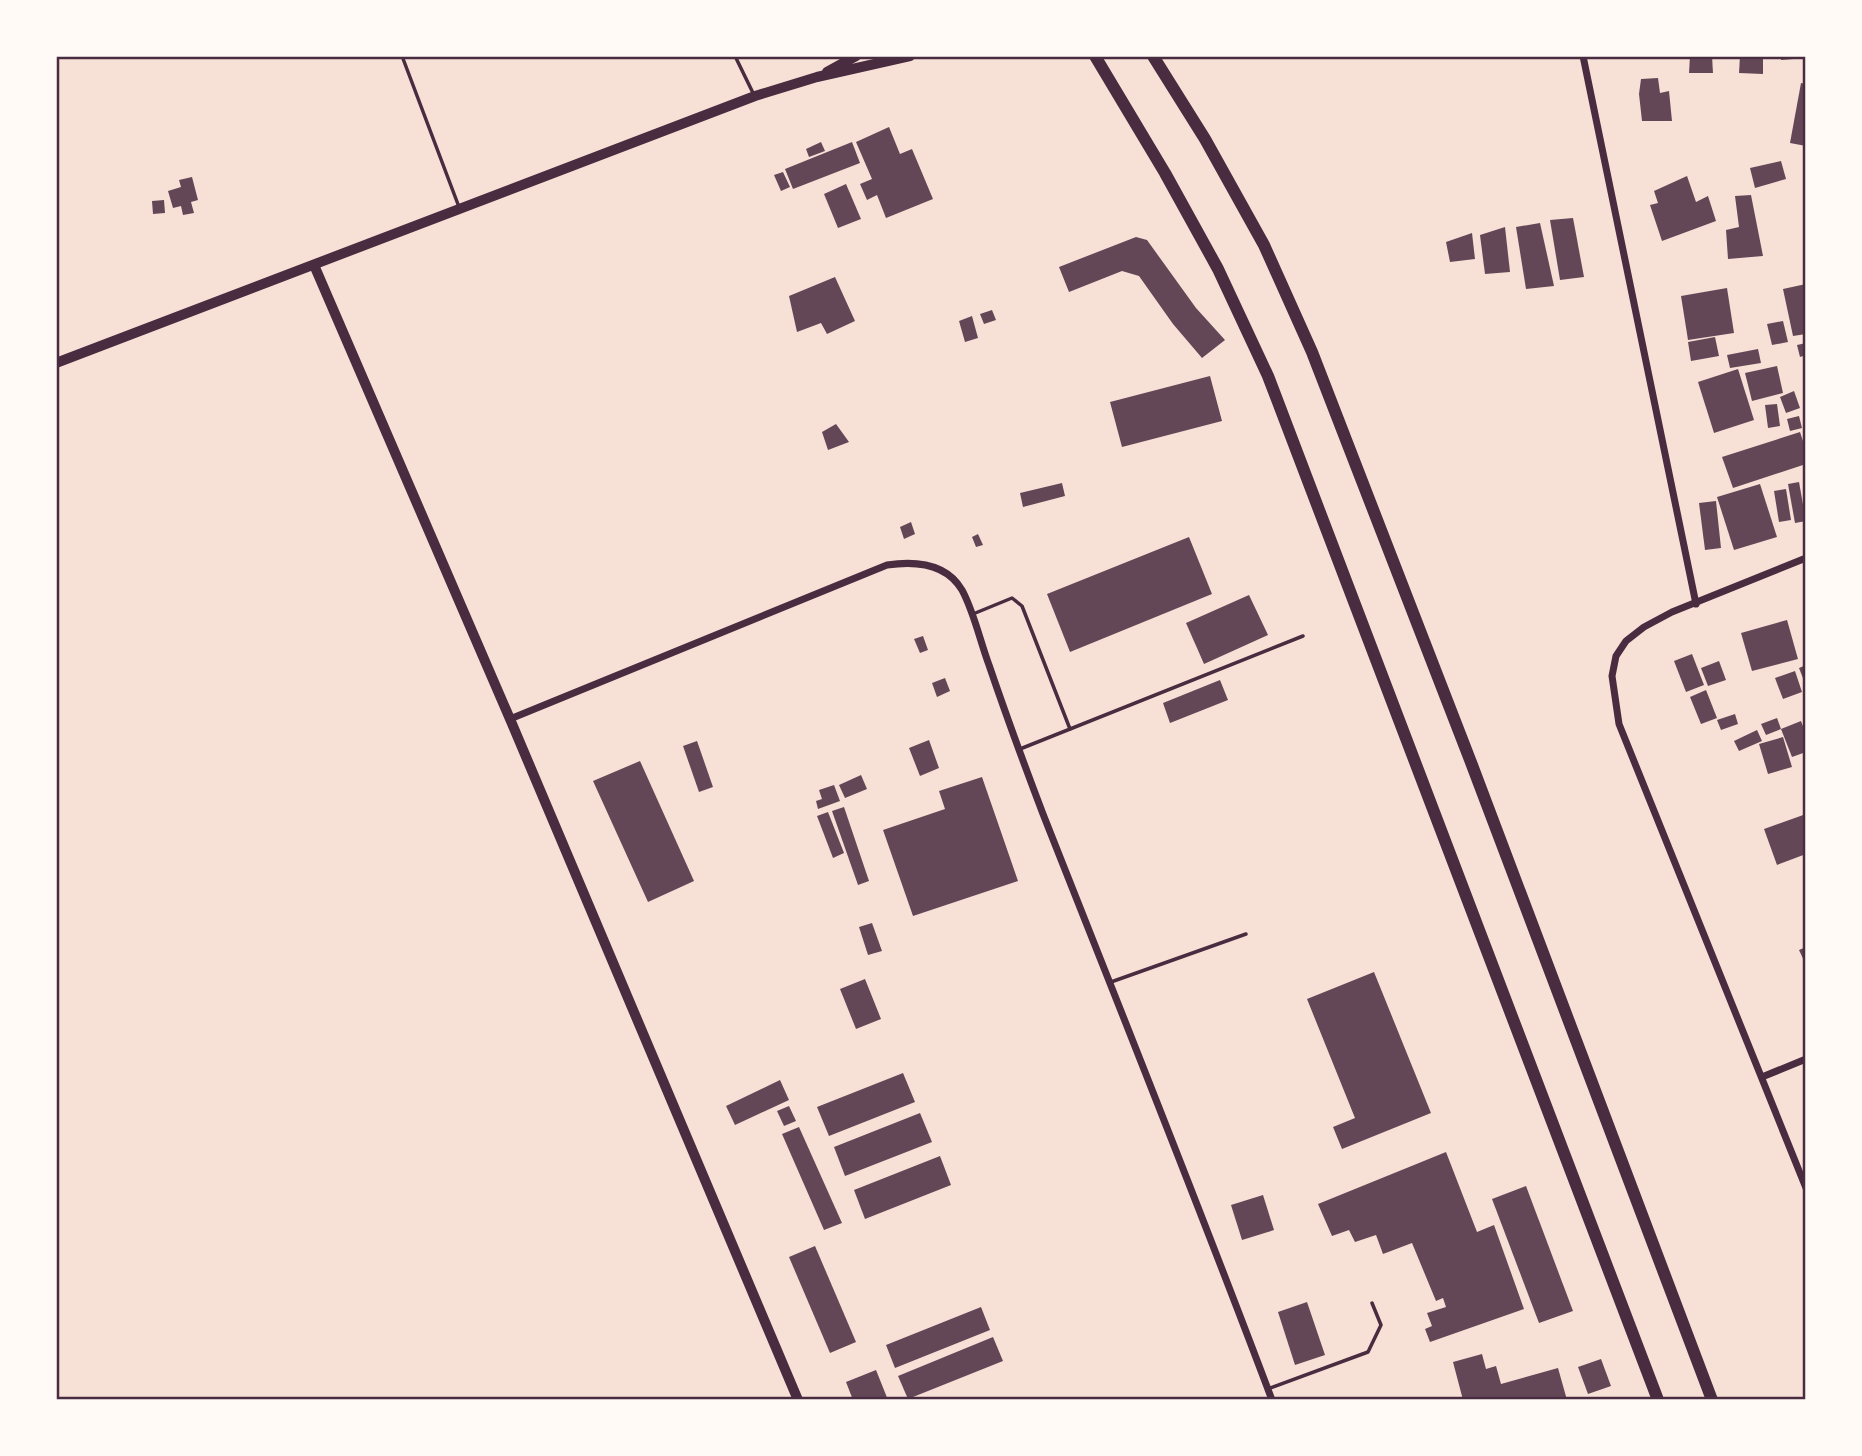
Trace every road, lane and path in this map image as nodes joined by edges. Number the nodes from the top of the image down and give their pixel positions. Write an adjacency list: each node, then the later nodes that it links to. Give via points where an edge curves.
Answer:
1 (402, 56): 10 (lane)
2 (735, 56): 9 (lane)
3 (856, 56): 8 (street)
4 (910, 56): 8 (street)
5 (1095, 56): 29 (highway, via 1218,269 1268,376)
6 (1153, 56): 30 (highway, via 1264,245 1312,352)
7 (1583, 56): 14 (street)
8 (817, 77): 9 (street)
9 (755, 96): 10 (street)
10 (459, 209): 11 (street)
11 (314, 265): 12 (street); 17 (street)
12 (56, 363)
13 (1806, 558): 14 (street)
14 (1696, 604): 23 (street, via 1644,627 1626,641 1616,656 1614,698 1619,724)
15 (971, 614): 17 (street, via 961,589 936,568 912,563 887,565); 18 (lane, via 1012,598 1022,606); 19 (street)
16 (1303, 636): 18 (lane)
17 (510, 719): 27 (street)
18 (1070, 729): 19 (lane)
19 (1018, 750): 21 (street)
20 (1246, 934): 21 (lane)
21 (1110, 983): 26 (street)
22 (1806, 1059): 23 (street)
23 (1762, 1077): 24 (street)
24 (1806, 1188)
25 (1371, 1303): 26 (lane, via 1381,1325 1368,1352)
26 (1268, 1389): 28 (street)
27 (798, 1400)
28 (1272, 1400)
29 (1658, 1400)
30 (1712, 1400)

